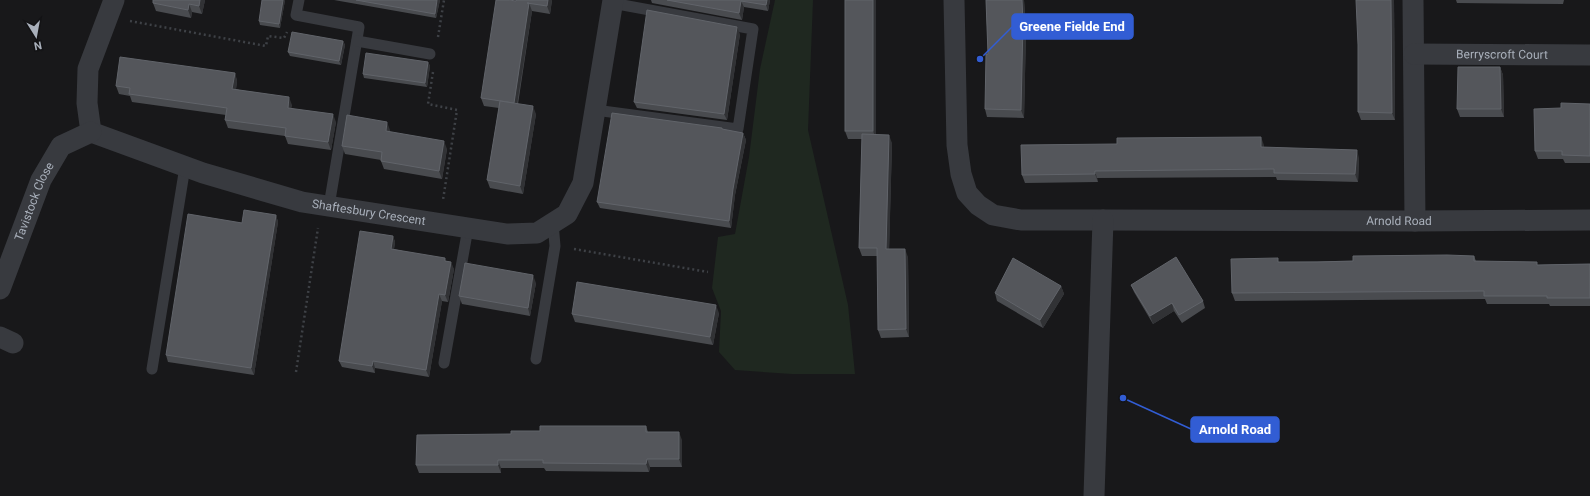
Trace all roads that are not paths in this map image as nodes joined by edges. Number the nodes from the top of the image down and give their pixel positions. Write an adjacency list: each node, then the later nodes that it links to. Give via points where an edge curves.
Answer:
1 (299, 0): 6 (lane, via 296,15 359,27)
2 (954, 0): 14 (street, Arnold Road, via 957,145 967,193 978,205 993,215 1021,220)
3 (1413, 0): 8 (street)
4 (613, 2): 10 (street, Shaftesbury Crescent); 10 (lane, via 753,29 738,129)
5 (111, 8): 11 (street, via 88,69 87,103)
6 (357, 41): 7 (lane); 13 (lane)
7 (430, 54)
8 (1414, 54): 9 (street, Berryscroft Court); 16 (street)
9 (1590, 55)
10 (594, 110): 17 (street, Shaftesbury Crescent, via 583,183 567,214)
11 (91, 132): 12 (street, Shaftesbury Crescent); 19 (street, Tavistock Close, via 61,146 41,180)
12 (185, 167): 13 (street, Shaftesbury Crescent, via 302,202); 22 (lane)
13 (325, 206): 18 (street, Shaftesbury Crescent)
14 (1103, 220): 16 (street, Arnold Road); 23 (street)
15 (1590, 220): 16 (street, Arnold Road)
16 (1415, 221)
17 (553, 223): 18 (street, Shaftesbury Crescent, via 537,233 507,234); 20 (lane, via 555,246)
18 (468, 228): 21 (lane)
19 (0, 289)
20 (536, 359)
21 (444, 363)
22 (152, 369)
23 (1094, 496)

